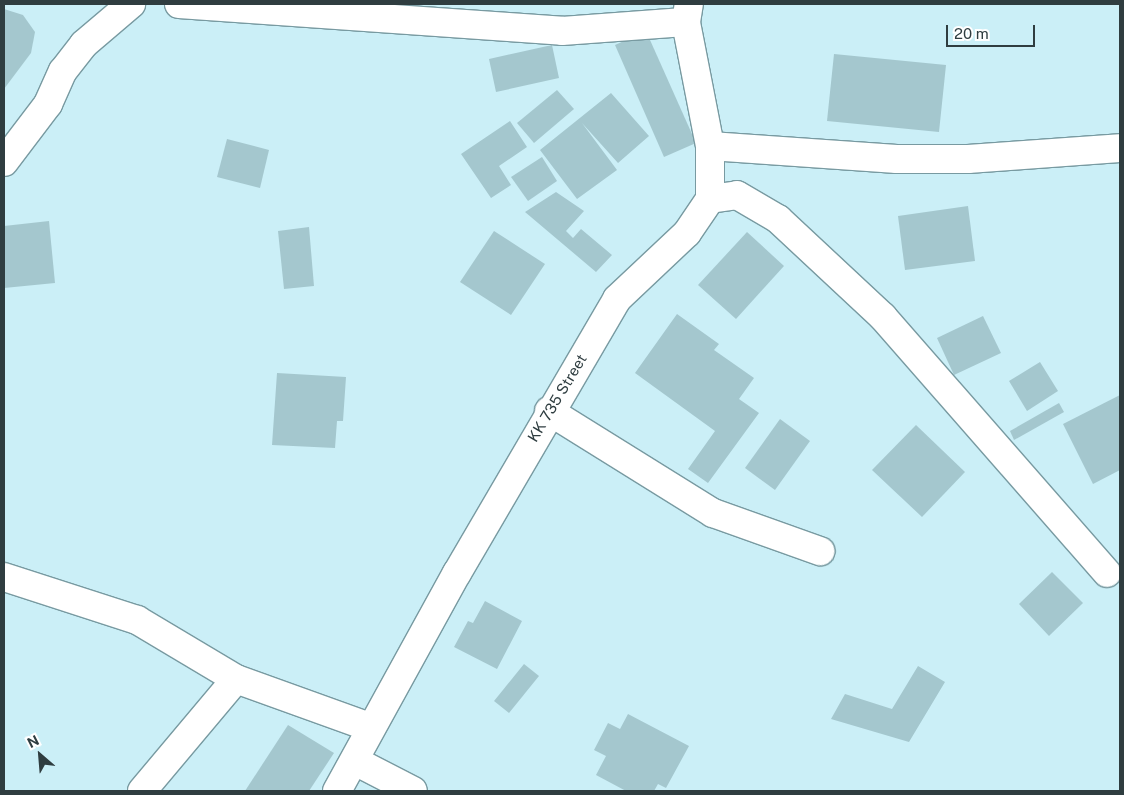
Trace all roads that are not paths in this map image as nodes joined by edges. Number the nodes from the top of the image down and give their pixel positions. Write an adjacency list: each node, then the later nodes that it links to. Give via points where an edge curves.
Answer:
1 (131, 4): 6 (street, via 84,44 63,71 48,104)
2 (179, 4): 3 (street, via 562,31)
3 (688, 13): 4 (street)
4 (710, 146): 5 (street, via 897,159 968,159); 7 (street)
5 (1120, 148)
6 (4, 162)
7 (710, 199): 8 (street, KK 735 Street, via 686,233 617,298); 10 (street, via 737,195 778,219 884,317)
8 (549, 411): 9 (street, via 713,513); 13 (street, KK 735 Street)
9 (820, 552)
10 (1107, 573)
11 (4, 576): 12 (street, via 136,620)
12 (236, 679): 13 (street); 15 (street)
13 (370, 728): 14 (street, KK 735 Street)
14 (355, 761): 16 (street, KK 735 Street); 17 (street)
15 (142, 791)
16 (337, 791)
17 (413, 791)

